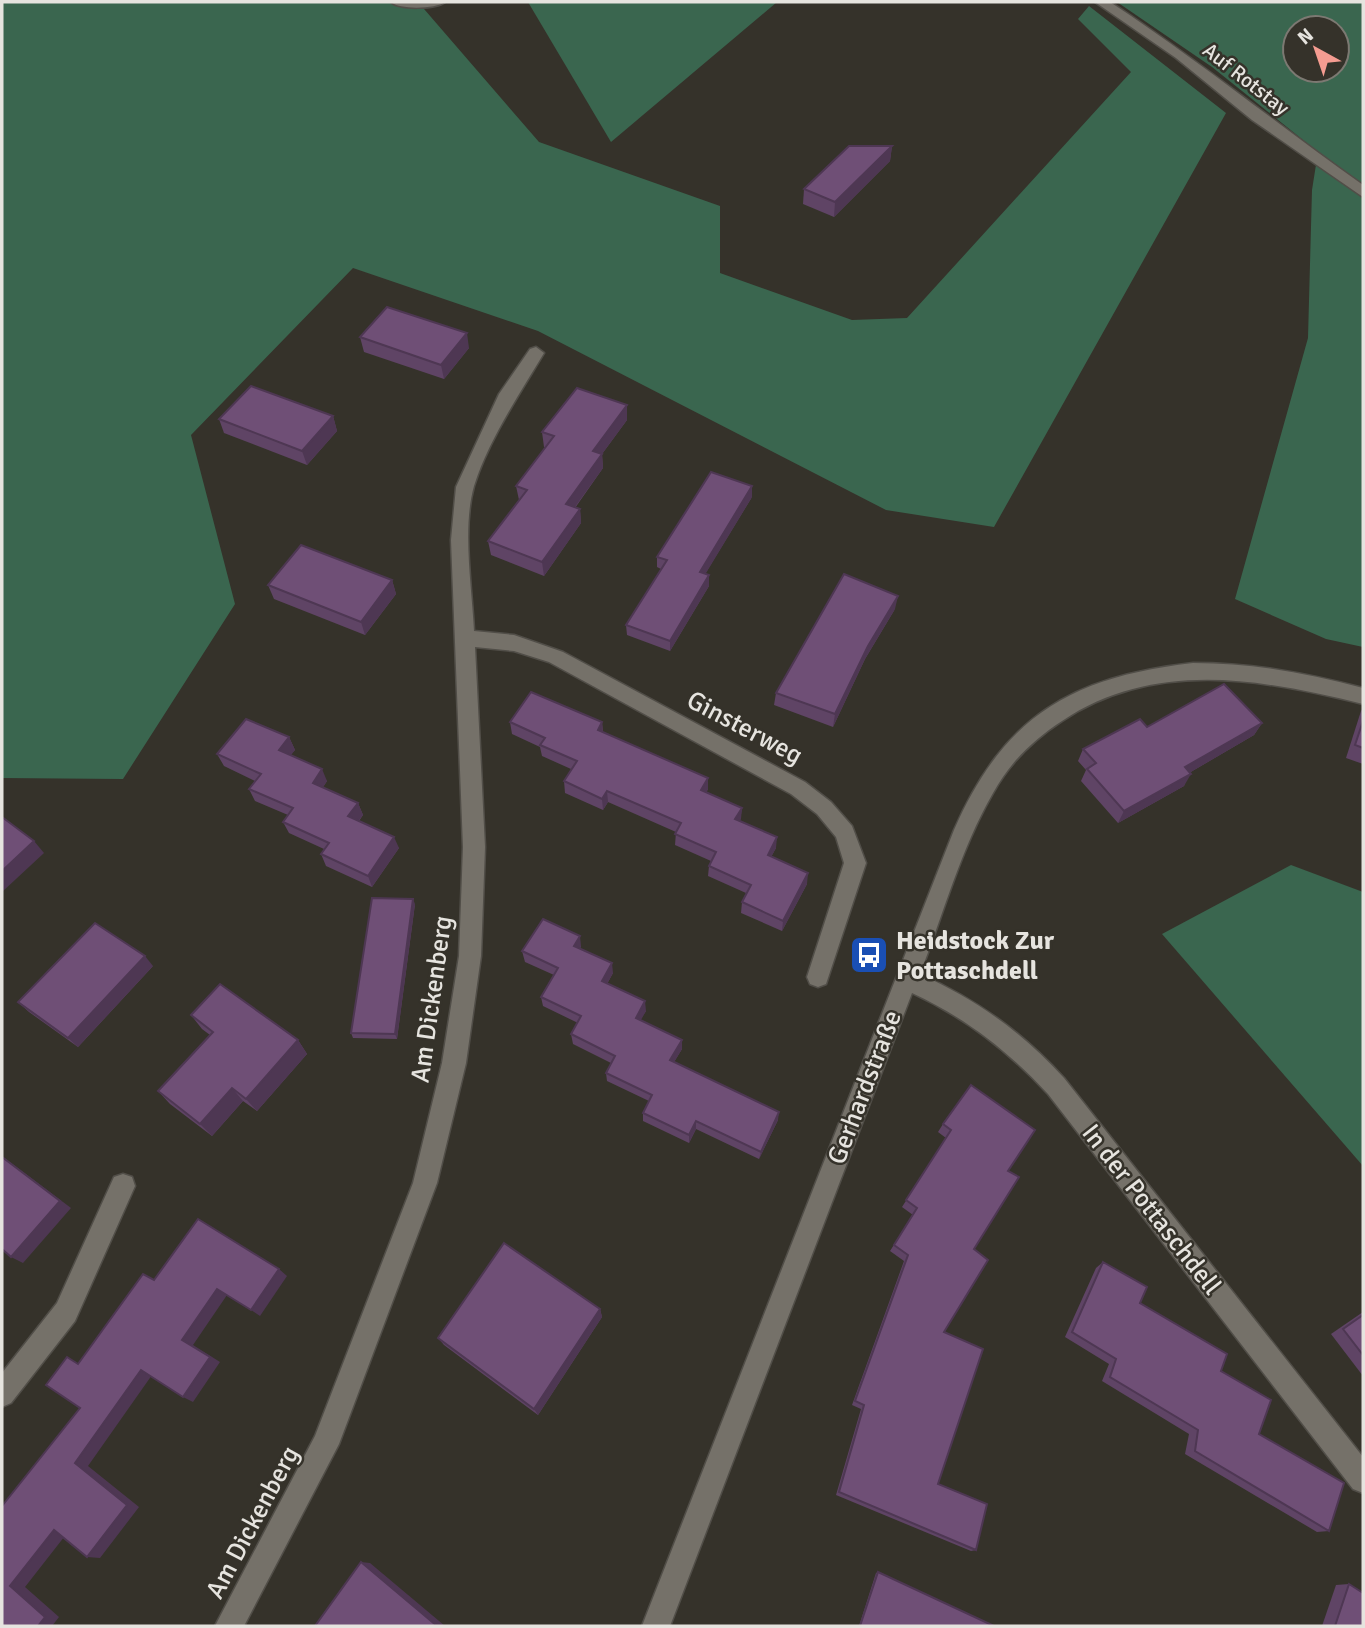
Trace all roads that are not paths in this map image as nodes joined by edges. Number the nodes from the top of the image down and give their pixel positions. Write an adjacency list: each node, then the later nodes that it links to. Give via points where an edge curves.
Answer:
1 (397, 2): 2 (street)
2 (438, 2)
3 (1101, 2): 4 (street, Auf Rotstay, via 1181,55 1257,117)
4 (1363, 192)
5 (536, 353): 6 (street, Am Dickenberg, via 508,394 465,487 460,540)
6 (464, 638): 8 (street, Ginsterweg, via 514,643 556,657 798,788 824,808 845,832 855,863); 13 (street, Am Dickenberg, via 474,846 470,956 454,1063 425,1183 326,1444)
7 (1363, 696): 9 (street, Gerhardstraße, via 1253,671 1196,669 1151,674 1107,686 1067,705 1031,730 986,783)
8 (818, 976)
9 (906, 979): 12 (street, In der Pottaschdell, via 998,1028 1040,1068); 14 (street, Gerhardstraße)
10 (122, 1186): 11 (street, via 66,1311)
11 (2, 1394)
12 (1363, 1479)
13 (229, 1626)
14 (656, 1626)

